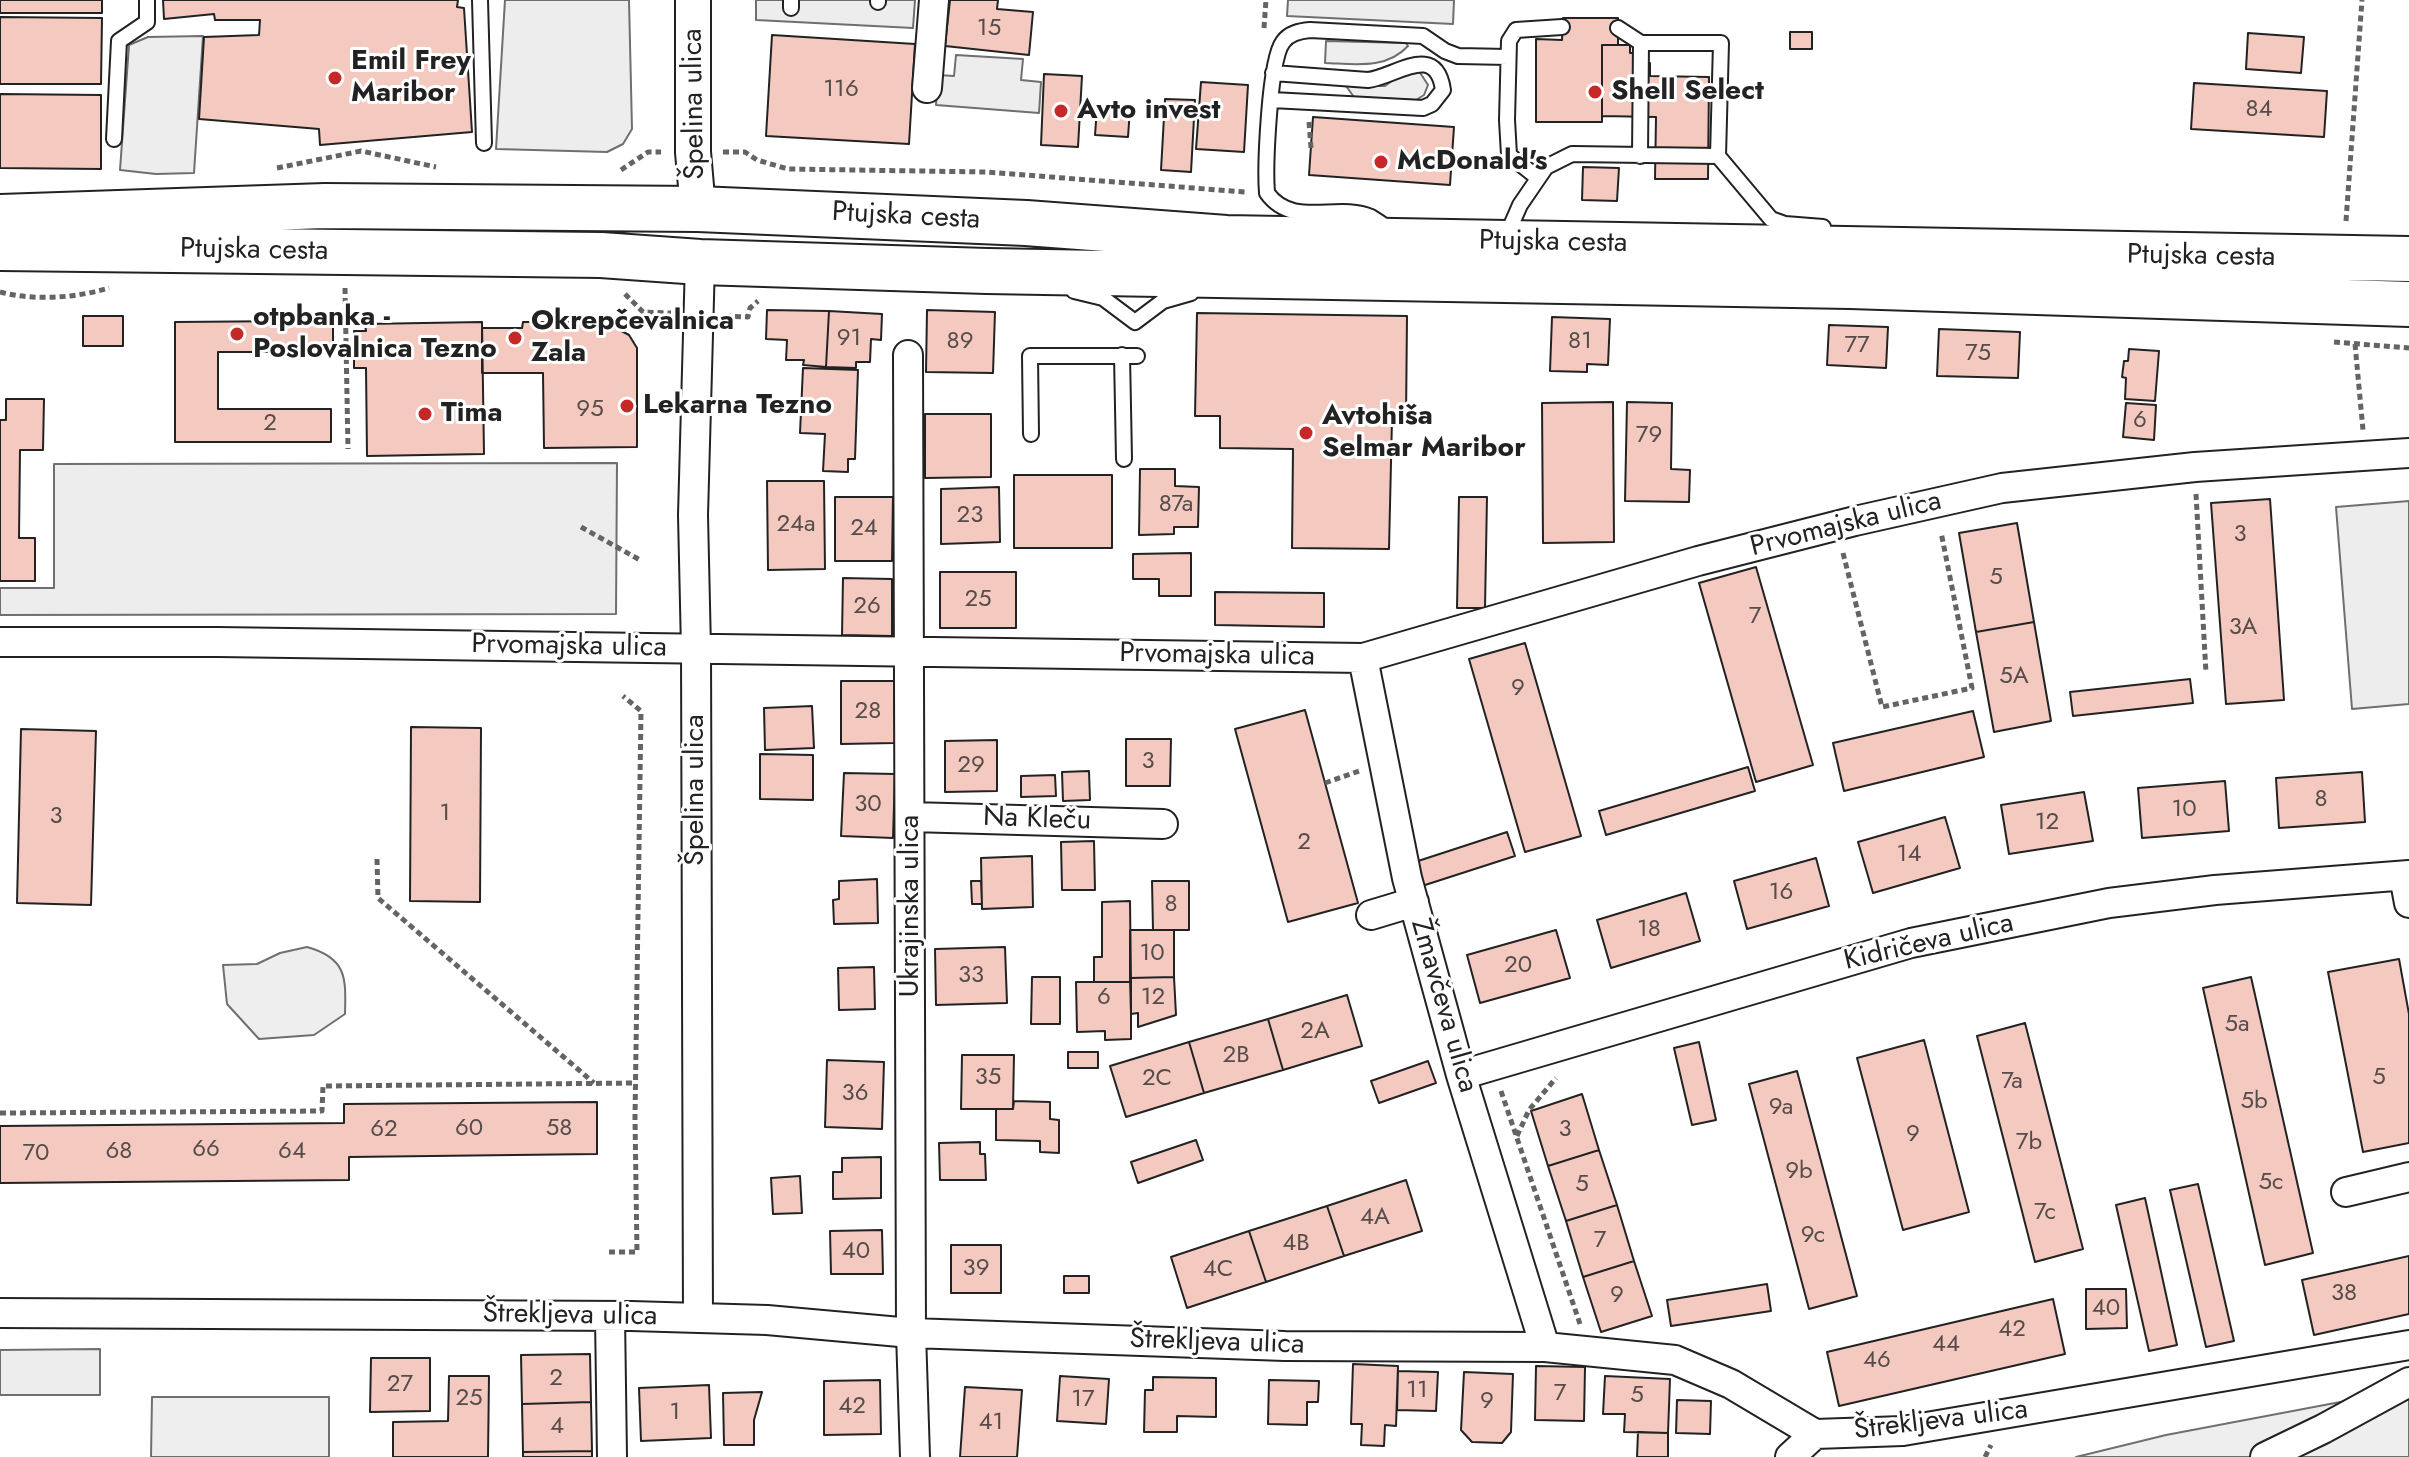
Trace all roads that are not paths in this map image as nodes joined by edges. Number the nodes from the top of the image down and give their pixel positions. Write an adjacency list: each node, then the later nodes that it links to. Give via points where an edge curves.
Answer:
1 (147, 0): 12 (lane, via 147,22 119,41)
2 (480, 0): 13 (lane)
3 (693, 0): 17 (street, Špelina ulica)
4 (934, 0): 10 (street)
5 (1562, 27): 8 (lane, via 1516,30)
6 (1618, 28): 7 (lane)
7 (1641, 43): 14 (lane); 15 (lane, via 1721,43)
8 (1508, 57): 9 (lane, via 1458,56 1423,36 1310,30 1283,41); 16 (lane, via 1509,155)
9 (1273, 73): 11 (lane); 11 (lane, via 1368,80 1415,63 1439,75 1443,90 1423,108)
10 (927, 88)
11 (1272, 100): 21 (lane, via 1266,183 1276,206 1292,212 1369,216)
12 (114, 139)
13 (484, 143)
14 (1640, 156): 15 (lane); 16 (lane, via 1572,154 1546,167)
15 (1718, 156): 19 (lane, via 1771,219)
16 (1538, 178): 22 (lane)
17 (698, 209): 18 (main road, Ptujska cesta, via 325,206); 21 (main road, Ptujska cesta, via 1226,238); 26 (main road)
18 (0, 217)
19 (1834, 227)
20 (1858, 233): 24 (lane)
21 (1407, 240): 22 (main road, Ptujska cesta)
22 (1505, 242): 24 (main road, Ptujska cesta)
23 (0, 248): 26 (main road, Ptujska cesta, via 601,255)
24 (1899, 251): 25 (main road, Ptujska cesta)
25 (2409, 259)
26 (700, 262): 27 (main road, Ptujska cesta, via 1850,286); 33 (street, Špelina ulica, via 693,515)
27 (2409, 304)
28 (908, 355): 34 (street, Ukrajinska ulica)
29 (1031, 434): 31 (lane, via 1030,356 1130,356)
30 (2409, 453): 35 (street, Prvomajska ulica, via 2195,467 2002,488 1698,561)
31 (1124, 459)
32 (0, 642): 33 (street, Prvomajska ulica)
33 (696, 649): 34 (street, Prvomajska ulica); 46 (street, Špelina ulica)
34 (910, 651): 35 (street, Prvomajska ulica); 36 (street, Ukrajinska ulica)
35 (1363, 658): 39 (street, Žmavčeva ulica)
36 (911, 817): 37 (street, Na Kleču); 47 (street, Ukrajinska ulica)
37 (1163, 824)
38 (2407, 885): 41 (street, Kidričeva ulica, via 2215,890 2109,903 1911,943)
39 (1414, 902): 40 (street); 41 (street, Žmavčeva ulica)
40 (1371, 915)
41 (1461, 1075): 49 (street, Žmavčeva ulica)
42 (2409, 1177): 43 (street)
43 (2346, 1192)
44 (0, 1313): 45 (street, Štrekljeva ulica)
45 (610, 1316): 46 (street, Štrekljeva ulica); 52 (street)
46 (698, 1318): 47 (street, Štrekljeva ulica)
47 (911, 1333): 49 (street, Štrekljeva ulica, via 1285,1346); 53 (street, Ukrajinska ulica)
48 (2409, 1345): 51 (street, Štrekljeva ulica, via 1918,1429)
49 (1545, 1347): 51 (street, Štrekljeva ulica, via 1675,1360 1731,1384)
50 (2409, 1382): 55 (street)
51 (1815, 1434): 54 (street)
52 (612, 1457)
53 (915, 1457)
54 (1790, 1457)
55 (2265, 1457)

